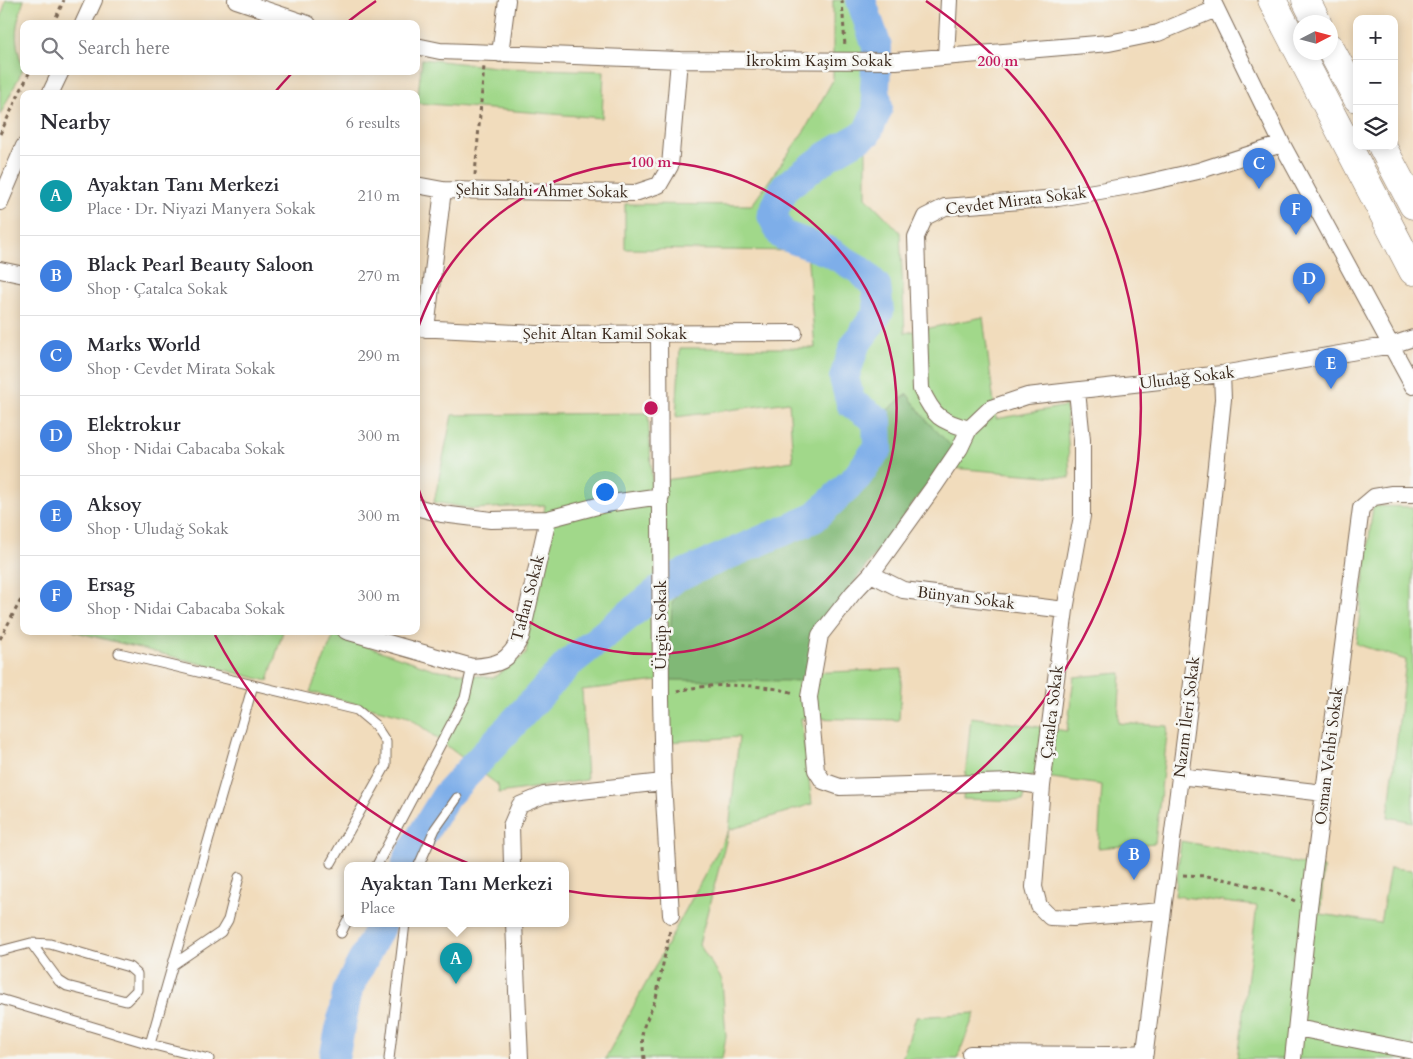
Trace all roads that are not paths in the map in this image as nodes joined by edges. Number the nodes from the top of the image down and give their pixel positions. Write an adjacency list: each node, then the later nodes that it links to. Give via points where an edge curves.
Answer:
1 (94, 0): 9 (street)
2 (236, 0): 10 (street)
3 (508, 0): 12 (street)
4 (949, 0): 13 (street)
5 (1272, 0): 27 (highway)
6 (1306, 0): 8 (highway)
7 (1214, 4): 13 (street, İkrokim Kaşim Sokak, via 1158,33 1109,44); 19 (street)
8 (1314, 15)
9 (85, 20)
10 (296, 20)
11 (420, 47): 12 (street, İkrokim Kaşim Sokak)
12 (493, 53): 14 (street, İkrokim Kaşim Sokak)
13 (946, 58): 14 (street, İkrokim Kaşim Sokak, via 852,62)
14 (679, 60): 23 (street, Şehit Salahi Ahmet Sokak, via 670,166 659,185 635,193)
15 (1336, 60): 18 (highway)
16 (59, 75): 17 (street)
17 (52, 90)
18 (1353, 91)
19 (1282, 144): 33 (street); 37 (street, Cevdet Mirata Sokak, via 1198,171 1141,184 1058,198 945,207 925,217 916,237 921,389 930,408 946,422)
20 (1384, 150): 25 (highway)
21 (20, 155): 24 (street)
22 (420, 187): 23 (street, Şehit Salahi Ahmet Sokak)
23 (443, 190): 29 (street)
24 (0, 202)
25 (1413, 206)
26 (0, 270): 28 (street)
27 (1413, 271)
28 (20, 274)
29 (421, 328): 31 (street, Şehit Altan Kamil Sokak, via 537,334)
30 (794, 333): 31 (street, Şehit Altan Kamil Sokak)
31 (659, 334): 39 (street, Ürgüp Sokak)
32 (1413, 338): 33 (street, Uludağ Sokak)
33 (1392, 345): 34 (street, Uludağ Sokak); 35 (street)
34 (1222, 374): 36 (street, Uludağ Sokak); 48 (street, Nazım İleri Sokak, via 1224,399)
35 (1413, 386)
36 (1077, 391): 37 (street, Uludağ Sokak, via 1027,396 992,408); 43 (street, Çatalca Sokak, via 1082,440 1082,516)
37 (969, 429): 42 (street, via 960,448)
38 (1413, 494): 51 (street, Osman Vehbi Sokak, via 1374,498 1361,508)
39 (661, 496): 41 (street, via 605,504); 49 (street, Ürgüp Sokak)
40 (420, 508): 41 (street, via 491,520)
41 (548, 519): 46 (street, Taflan Sokak, via 521,637 512,654 492,665)
42 (871, 574): 43 (street, Bünyan Sokak, via 903,590); 50 (street, via 820,636 809,697 816,770 823,781 840,787 1014,782)
43 (1065, 610): 50 (street, Çatalca Sokak)
44 (360, 635): 46 (street, Taflan Sokak)
45 (119, 653): 47 (lane)
46 (472, 666): 53 (lane, via 465,698)
47 (254, 685): 56 (lane, via 357,710 375,725 386,742 386,765); 66 (lane)
48 (1179, 776): 51 (street); 58 (street, Nazım İleri Sokak)
49 (663, 782): 55 (street, via 544,795 520,805 511,826); 59 (street, Ürgüp Sokak)
50 (1042, 786): 58 (street, Çatalca Sokak, via 1034,887 1039,906 1050,917 1073,918)
51 (1324, 793): 68 (street, Osman Vehbi Sokak)
52 (458, 798): 54 (lane, via 435,829)
53 (379, 862)
54 (420, 862)
55 (512, 862)
56 (331, 863)
57 (239, 877): 66 (lane, via 228,920 220,932)
58 (1162, 911): 72 (street, Nazım İleri Sokak)
59 (671, 915)
60 (344, 927): 63 (lane)
61 (404, 927): 75 (lane)
62 (514, 927): 76 (street)
63 (341, 933)
64 (31, 943): 64 (lane, via 50,944 129,968 137,974 137,990 126,1001 67,986 59,981); 65 (lane)
65 (0, 951)
66 (174, 964): 69 (lane)
67 (0, 999): 69 (lane)
68 (1297, 1028): 70 (street); 77 (street, Osman Vehbi Sokak)
69 (150, 1044): 74 (lane)
70 (1413, 1051)
71 (970, 1054): 73 (street)
72 (1145, 1056): 73 (street)
73 (1030, 1057)
74 (209, 1059)
75 (389, 1059)
76 (520, 1059)
77 (1293, 1059)

